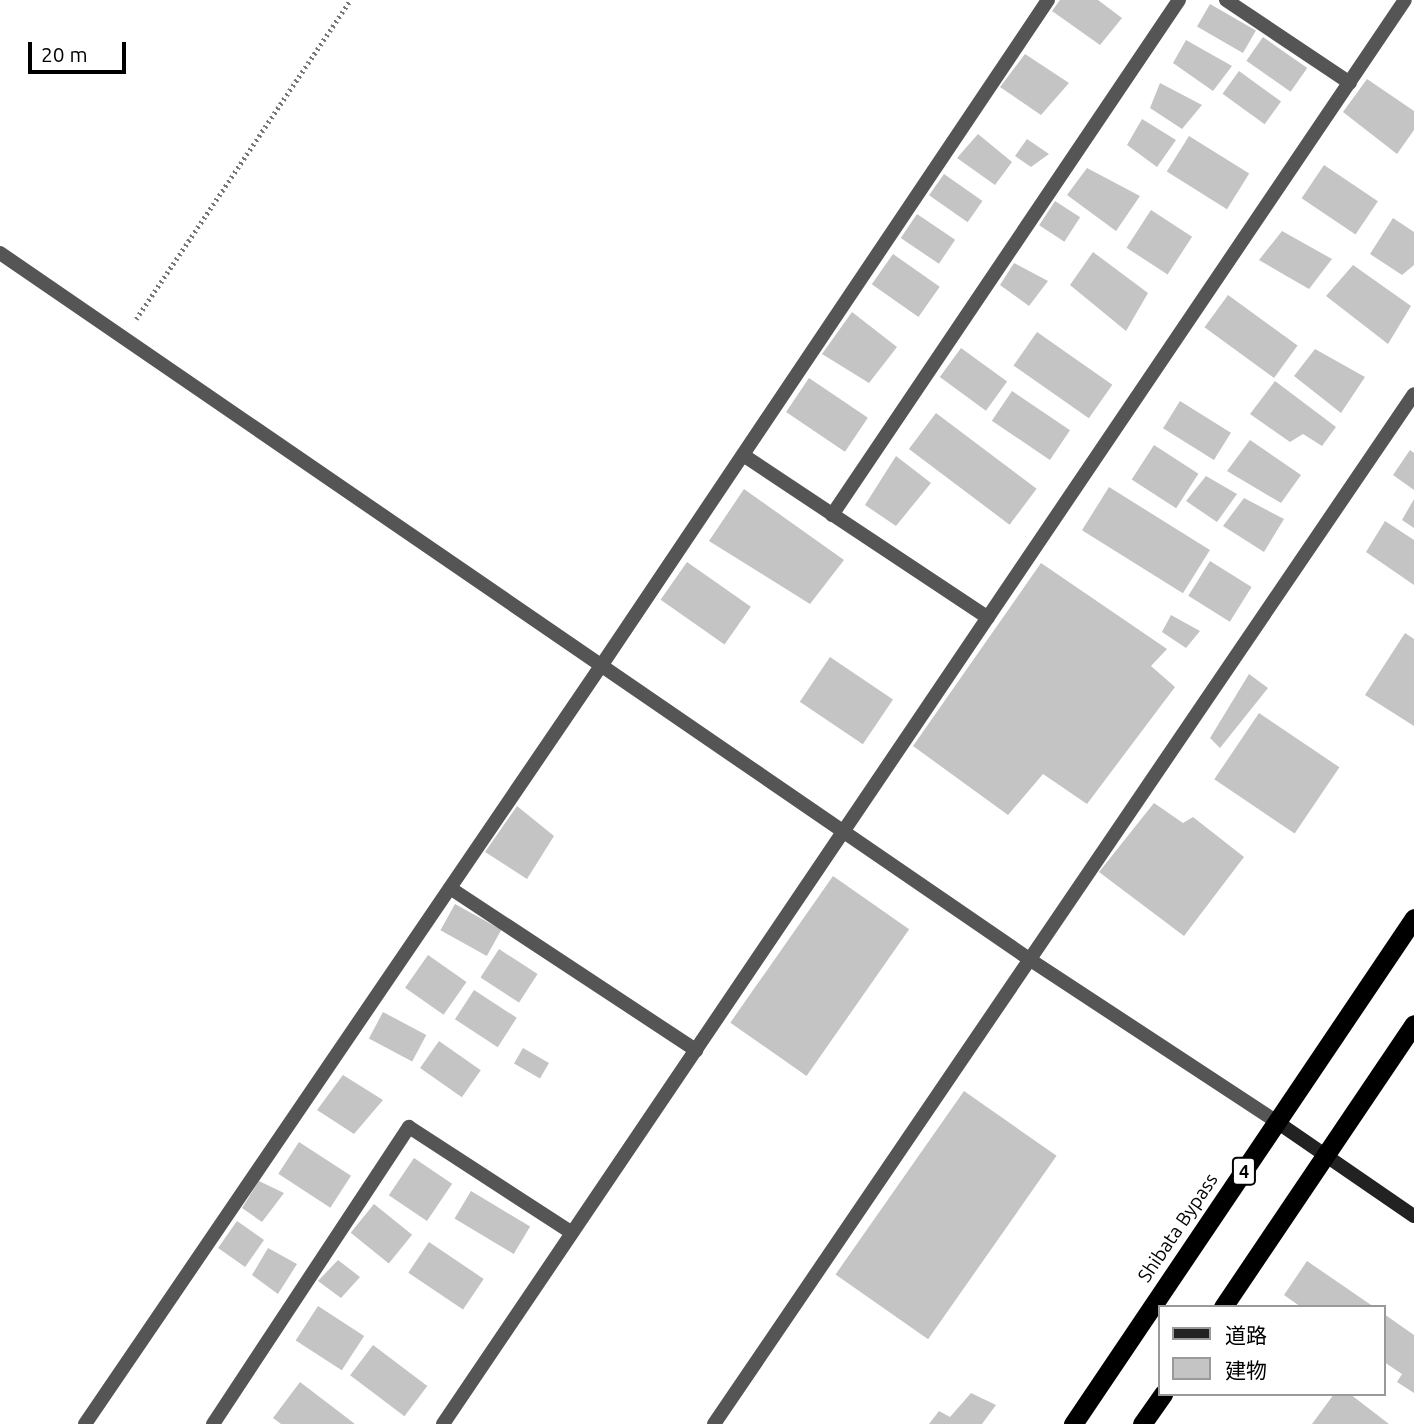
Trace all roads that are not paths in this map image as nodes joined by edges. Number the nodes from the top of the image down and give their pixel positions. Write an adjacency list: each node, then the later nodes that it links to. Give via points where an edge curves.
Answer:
1 (1048, 0): 8 (street)
2 (1179, 0): 9 (street)
3 (1226, 0): 5 (street)
4 (1405, 0): 5 (street)
5 (1350, 83): 10 (street)
6 (0, 253): 11 (street)
7 (1414, 394): 15 (street)
8 (743, 455): 9 (street); 11 (street)
9 (832, 515): 10 (street)
10 (988, 618): 12 (street)
11 (601, 666): 12 (street); 13 (street)
12 (845, 829): 15 (street); 17 (street)
13 (450, 888): 17 (street); 24 (street)
14 (1414, 918): 18 (highway, Shibata Bypass / 4)
15 (1029, 959): 18 (street); 27 (street)
16 (1414, 1024): 19 (highway)
17 (696, 1050): 21 (street)
18 (1277, 1122): 19 (main road); 28 (highway, Shibata Bypass / 4)
19 (1327, 1155): 20 (main road); 22 (highway)
20 (1414, 1216)
21 (572, 1233): 25 (street, via 410,1127); 26 (street)
22 (1224, 1305)
23 (1162, 1396): 29 (highway)
24 (85, 1424)
25 (213, 1424)
26 (443, 1424)
27 (714, 1424)
28 (1073, 1424)
29 (1142, 1424)

